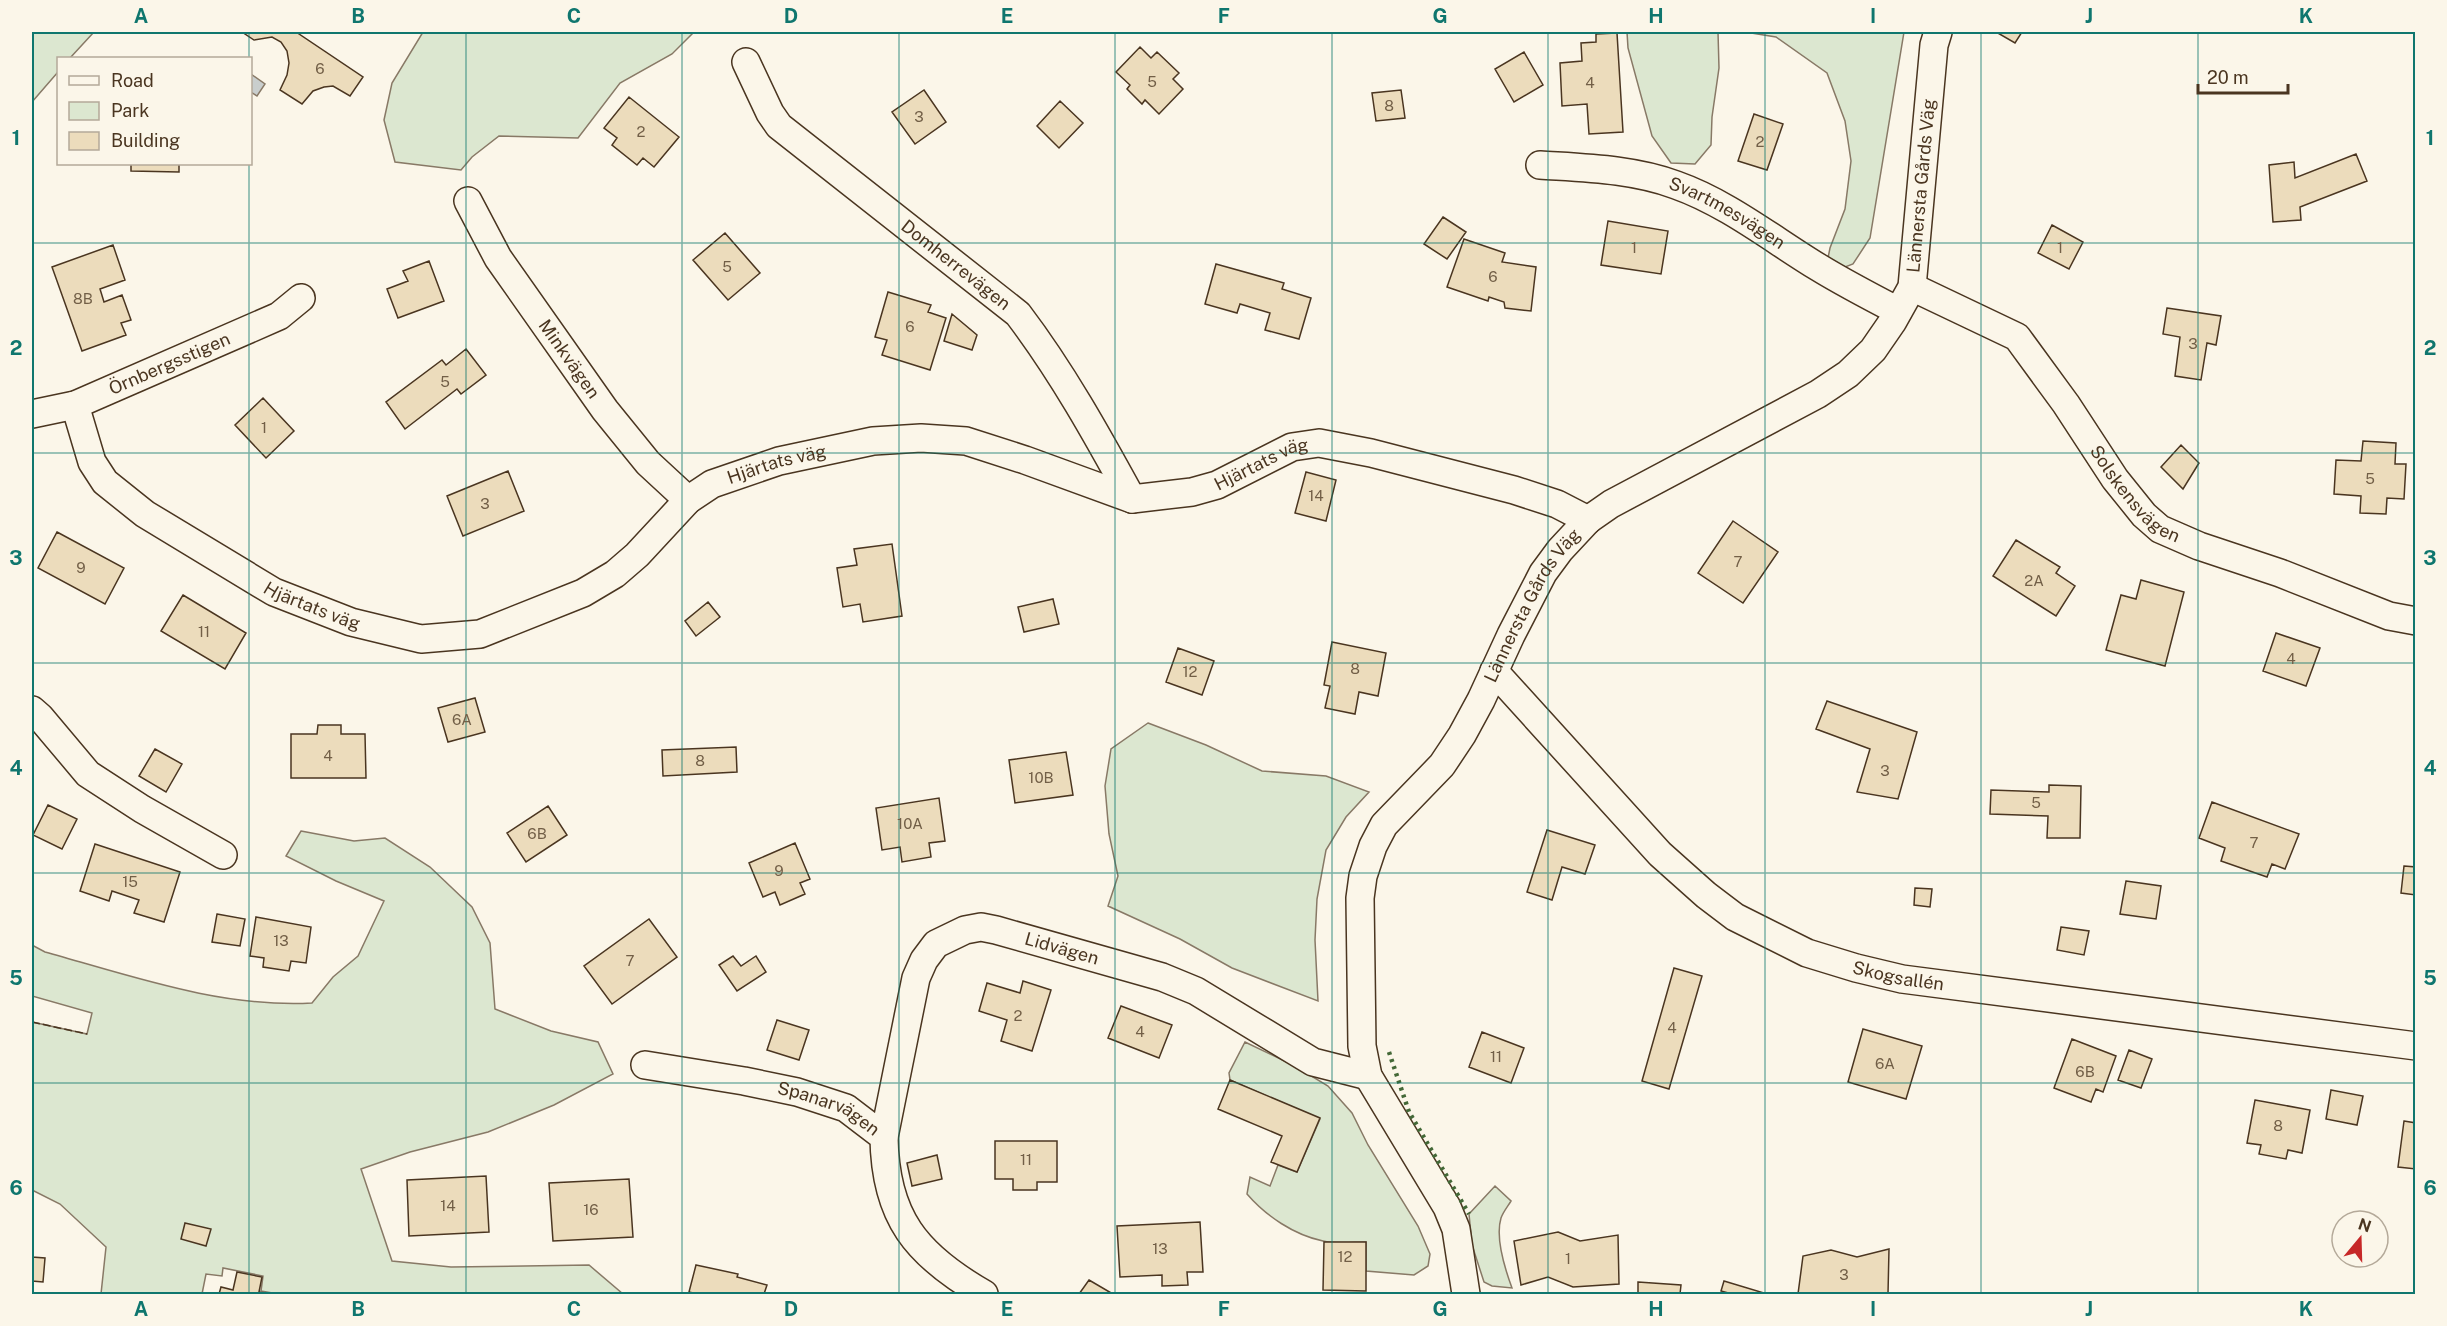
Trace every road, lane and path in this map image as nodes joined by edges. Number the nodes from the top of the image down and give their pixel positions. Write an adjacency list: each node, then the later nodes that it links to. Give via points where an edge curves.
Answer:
1 (1938, 32): 5 (street, Lännersta Gårds Väg)
2 (746, 63): 10 (street, Domherrevägen, via 779,126 1018,314 1074,397)
3 (1540, 165): 7 (street, Svartmesvägen, via 1624,172 1675,184 1708,199 1819,268)
4 (468, 201): 11 (street, Minkvägen, via 498,258 605,410 648,464)
5 (1912, 287): 7 (street, Lännersta Gårds Väg); 13 (street, Solskensvägen, via 2018,337 2115,479 2160,529 2389,616)
6 (301, 298): 8 (street, Örnbergsstigen, via 271,319)
7 (1898, 311): 12 (street, Lännersta Gårds Väg, via 1873,350 1848,374)
8 (75, 405): 9 (street, Örnbergsstigen); 11 (street, Hjärtats väg, via 92,462 105,482 145,514 274,592 351,622 420,639 480,634 583,593 637,555)
9 (32, 414)
10 (1132, 499): 11 (street, Hjärtats väg, via 966,441 921,438 873,441 779,461 712,483); 12 (street, Hjärtats väg, via 1217,485 1292,447 1318,443 1514,490 1557,504)
11 (688, 500)
12 (1588, 520): 14 (street, Lännersta Gårds Väg, via 1543,573)
13 (2415, 621)
14 (1494, 671): 17 (street, Skogsallén, via 1679,873 1735,917 1807,953 1902,979); 19 (street, Lännersta Gårds Väg, via 1442,765 1384,825 1363,876 1362,1046)
15 (32, 710): 16 (street, via 88,774)
16 (223, 855)
17 (2415, 1046)
18 (645, 1065): 20 (street, Spanarvägen, via 797,1092 846,1108)
19 (1368, 1076): 20 (street, Lidvägen, via 1313,1062 1196,991 1162,977 981,927 936,944 924,960 916,978); 22 (street, Lännersta Gårds Väg, via 1447,1207 1456,1228)
20 (884, 1137): 21 (street, Spanarvägen, via 884,1163 905,1228 942,1265)
21 (984, 1294)
22 (1466, 1294)

